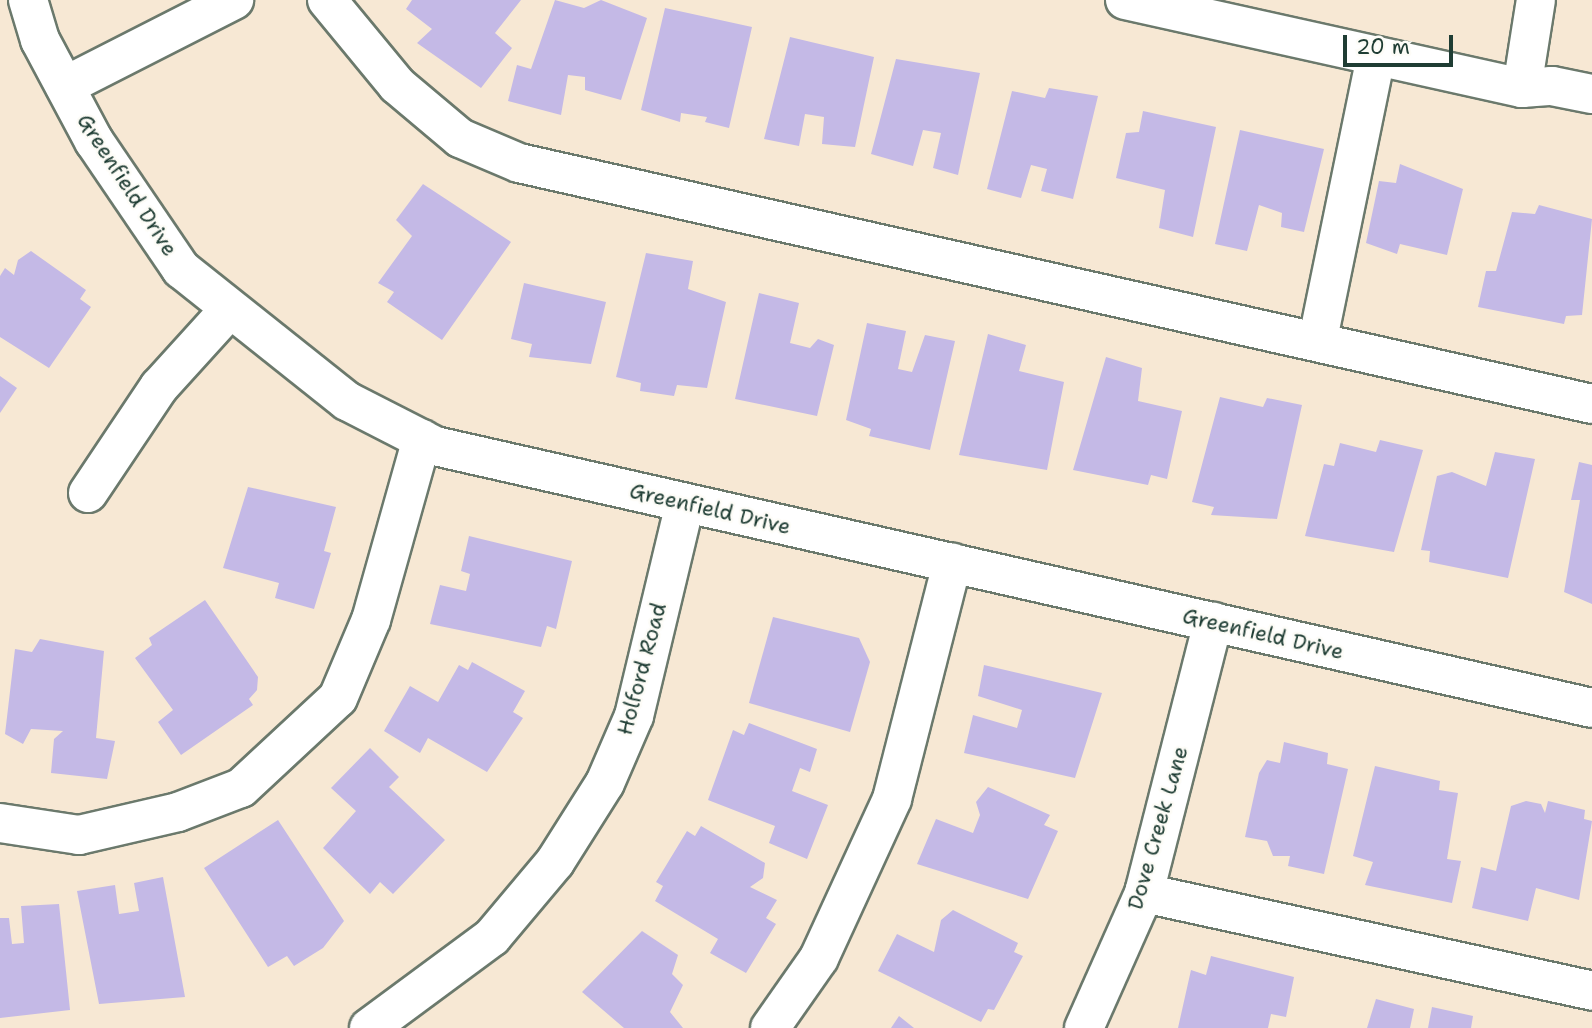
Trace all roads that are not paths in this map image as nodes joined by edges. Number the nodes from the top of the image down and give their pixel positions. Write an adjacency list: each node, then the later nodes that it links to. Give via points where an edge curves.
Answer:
1 (28, 0): 7 (street, Greenfield Drive)
2 (234, 0): 7 (street)
3 (327, 0): 11 (street, via 397,86 460,138 519,163)
4 (1536, 0): 8 (street)
5 (1149, 3): 6 (street)
6 (1376, 55): 8 (street); 11 (street)
7 (65, 86): 10 (street, Greenfield Drive, via 149,228)
8 (1522, 88): 9 (street, via 1552,86)
9 (1592, 94)
10 (228, 311): 13 (street, Greenfield Drive, via 347,401); 14 (street, via 159,387)
11 (1318, 339): 12 (street)
12 (1592, 404)
13 (422, 439): 15 (street, Greenfield Drive); 19 (street, via 371,620 338,698 241,788 178,812 79,835)
14 (88, 493)
15 (685, 504): 16 (street, Greenfield Drive); 22 (street, Holford Road, via 634,716 606,783 555,862 492,937)
16 (952, 564): 17 (street, Greenfield Drive); 23 (street, via 892,799 819,958)
17 (1213, 622): 18 (street, Greenfield Drive); 20 (street, Dove Creek Lane)
18 (1592, 708)
19 (0, 823)
20 (1144, 893): 21 (street); 24 (street, Dove Creek Lane)
21 (1592, 991)
22 (369, 1028)
23 (770, 1028)
24 (1084, 1028)

